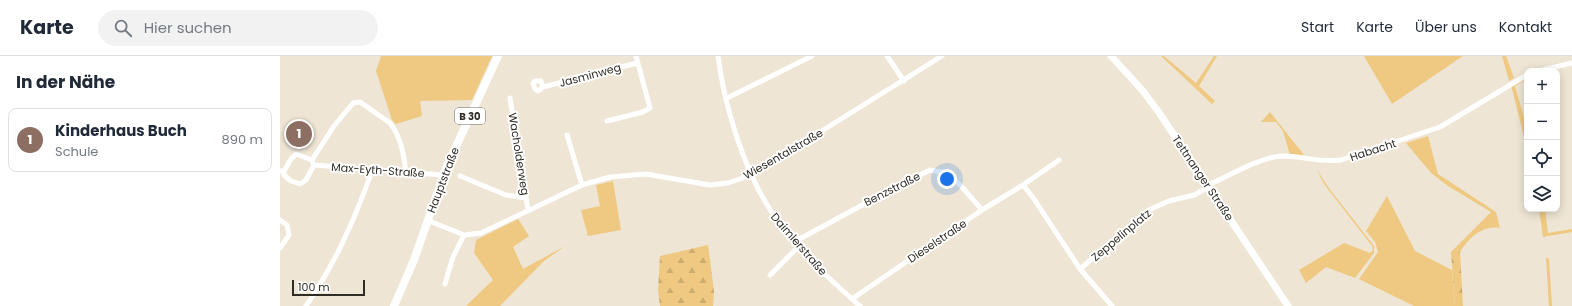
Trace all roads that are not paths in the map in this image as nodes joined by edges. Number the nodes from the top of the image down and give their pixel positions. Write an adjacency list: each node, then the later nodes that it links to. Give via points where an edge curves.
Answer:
1 (498, 56): 24 (main road, Hauptstraße / B 30)
2 (636, 56): 8 (street)
3 (718, 56): 15 (street, Daimlerstraße)
4 (812, 56): 15 (street)
5 (887, 56): 12 (street)
6 (942, 56): 12 (street, Wiesentalstraße)
7 (1111, 56): 28 (main road, Tettnanger Straße, via 1143,91)
8 (637, 63): 13 (street, Jasminweg); 16 (street, via 650,108)
9 (1572, 63): 10 (street)
10 (1551, 68)
11 (1524, 77): 28 (street, Habacht, via 1450,122 1420,135 1341,160 1322,161 1290,156 1268,158)
12 (904, 81): 23 (street, Wiesentalstraße)
13 (543, 87)
14 (510, 98): 29 (street, Wacholderweg)
15 (727, 98): 23 (street, Daimlerstraße)
16 (607, 121)
17 (567, 135): 26 (street)
18 (1059, 160): 27 (street, Dieselstraße)
19 (313, 163): 20 (street, Max-Eyth-Straße, via 296,154); 20 (street, Max-Eyth-Straße, via 306,180 300,184 291,180); 21 (street, Max-Eyth-Straße); 22 (street, via 353,103 360,102 394,128 403,151)
20 (282, 171)
21 (372, 171): 22 (street, Max-Eyth-Straße); 42 (street, via 360,206 338,253)
22 (406, 173): 24 (street, Max-Eyth-Straße)
23 (751, 173): 26 (street, Wiesentalstraße, via 728,183 710,185 646,174 610,177); 35 (street, Daimlerstraße, via 769,209)
24 (443, 175): 33 (main road, Hauptstraße / B 30)
25 (460, 176): 29 (street, via 506,195)
26 (582, 185): 30 (street, Wiesentalstraße)
27 (1023, 186): 31 (street, Dieselstraße); 38 (street)
28 (1209, 186): 38 (street, Zeppelinplatz, via 1194,195 1169,201 1149,210); 46 (main road, Tettnanger Straße)
29 (526, 198): 30 (street, Wacholderweg)
30 (528, 210): 34 (street, Wiesentalstraße, via 481,233)
31 (982, 210): 35 (street, Benzstraße, via 962,186 946,173 930,170); 41 (street, Dieselstraße)
32 (280, 220): 37 (street, via 287,225 289,235)
33 (427, 220): 34 (street); 43 (main road, Hauptstraße / B 30, via 414,260)
34 (464, 235): 40 (street, via 453,257)
35 (794, 242): 36 (street, Daimlerstraße)
36 (798, 246): 39 (street); 41 (street, Daimlerstraße)
37 (280, 247)
38 (1080, 270): 45 (street)
39 (770, 275)
40 (445, 284)
41 (852, 299): 44 (street, Daimlerstraße)
42 (306, 306)
43 (394, 306)
44 (860, 306)
45 (1112, 306)
46 (1288, 306)

